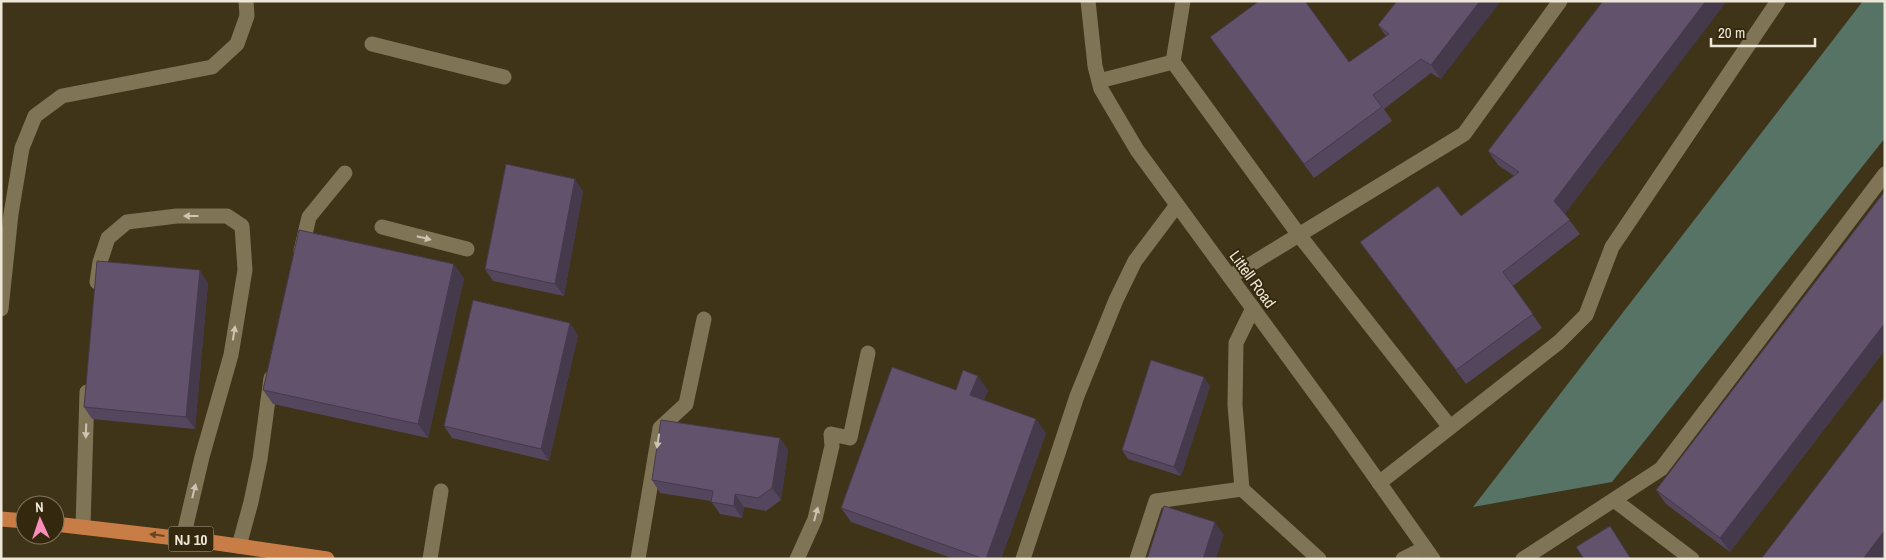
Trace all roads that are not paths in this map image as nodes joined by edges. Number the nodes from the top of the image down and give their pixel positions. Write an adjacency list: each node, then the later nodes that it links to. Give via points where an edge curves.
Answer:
1 (246, 1): 13 (street, via 247,16 237,44 212,66 62,96 35,116 22,148)
2 (1088, 1): 9 (street, Littell Road)
3 (1183, 1): 7 (street)
4 (1560, 1): 15 (street, via 1464,134)
5 (1778, 1): 26 (street, via 1612,247 1586,315 1558,342)
6 (372, 44): 8 (street)
7 (1173, 62): 9 (street); 15 (street)
8 (504, 77)
9 (1099, 81): 12 (street, Littell Road, via 1137,150)
10 (345, 173): 17 (street, via 309,217)
11 (1885, 174): 30 (street, via 1661,470)
12 (1177, 205): 18 (street, Littell Road); 42 (street, via 1135,261 1116,300 1077,396)
13 (6, 214): 21 (street)
14 (382, 227): 16 (street, one-way to 16)
15 (1299, 235): 18 (street); 26 (street)
16 (466, 249)
17 (298, 264)
18 (1230, 277): 20 (street, Littell Road)
19 (95, 299): 35 (street, one-way to 19, via 230,355 244,270 242,226 227,216 177,216 127,222 108,238 100,262)
20 (1253, 308): 27 (street, Littell Road); 28 (street, via 1236,343 1235,405)
21 (1, 309)
22 (704, 319): 38 (street, one-way to 38, via 686,404 660,428)
23 (868, 353): 41 (street, one-way to 23, via 815,519 832,446 831,434 850,438)
24 (274, 368): 36 (street, via 260,459)
25 (88, 381): 34 (street, one-way to 34)
26 (1450, 427): 27 (street)
27 (1379, 482): 37 (street, Littell Road)
28 (1242, 489): 43 (street, via 1156,501); 44 (street)
29 (441, 491): 40 (street)
30 (1614, 500): 46 (street); 47 (street)
31 (1, 519): 32 (main road)
32 (15, 520)
33 (65, 525): 34 (main road, NJ 10)
34 (83, 527): 35 (main road, NJ 10, one-way to 34)
35 (183, 538): 36 (main road, NJ 10)
36 (239, 546): 39 (main road, NJ 10)
37 (1429, 553): 45 (street)
38 (638, 557)
39 (327, 559)
40 (430, 559)
41 (797, 559)
42 (1024, 559)
43 (1137, 559)
44 (1319, 559)
45 (1403, 559)
46 (1523, 559)
47 (1692, 559)

